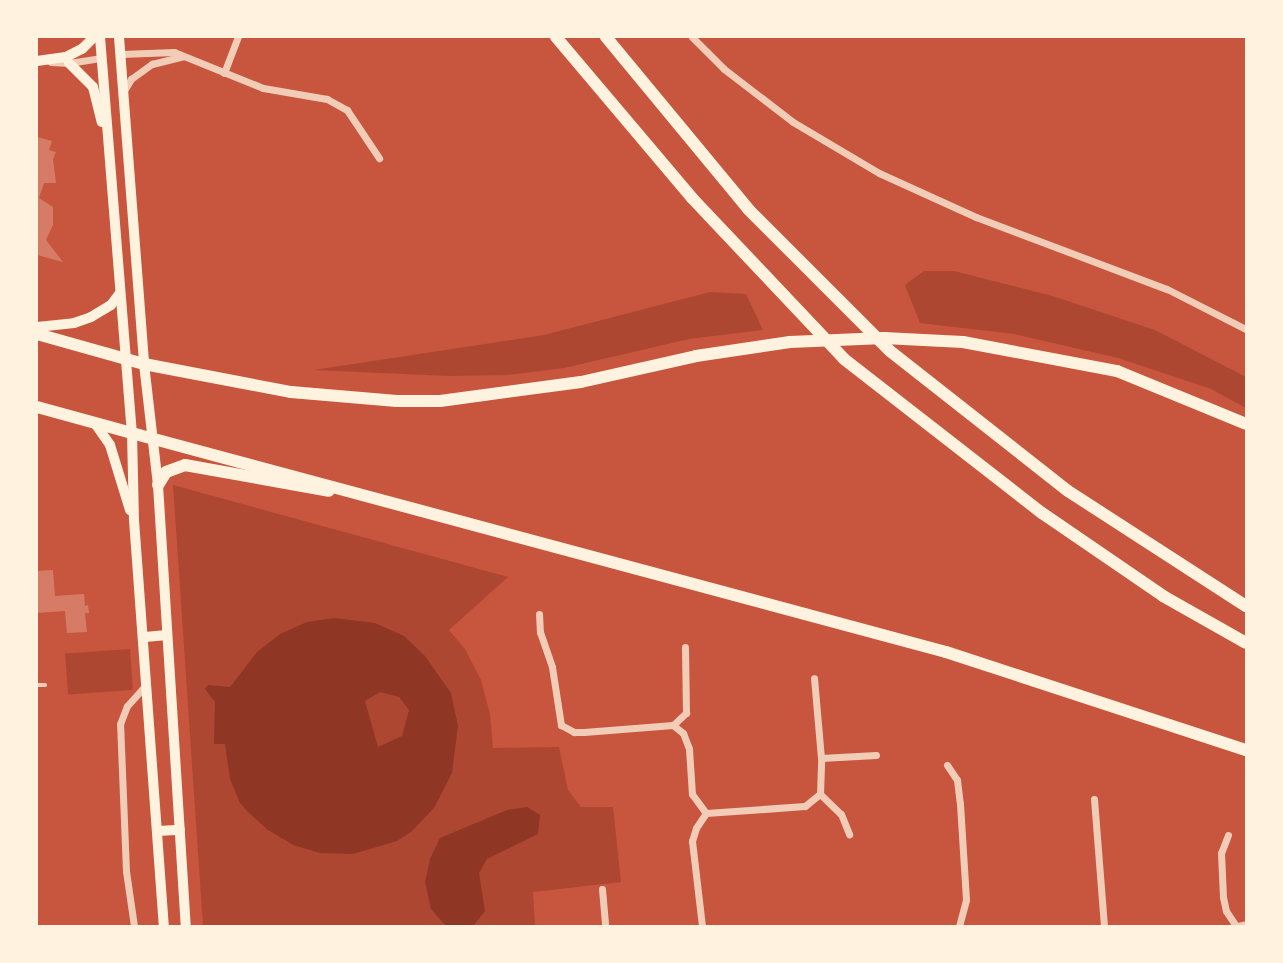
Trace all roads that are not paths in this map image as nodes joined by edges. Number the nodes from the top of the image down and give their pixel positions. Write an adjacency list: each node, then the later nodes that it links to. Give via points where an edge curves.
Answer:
1 (94, 37): 11 (main road, via 66,57)
2 (100, 37): 10 (main road)
3 (119, 37): 8 (main road)
4 (238, 37): 13 (street)
5 (556, 37): 35 (highway, via 692,198 845,359 1042,513 1163,596)
6 (606, 37): 31 (highway, via 749,210 890,351 1068,491)
7 (692, 37): 19 (street, via 724,69 793,122 878,173 976,217 1167,289)
8 (121, 54): 9 (street, via 160,51); 10 (main road); 14 (main road)
9 (184, 56): 13 (street); 14 (street, via 152,64)
10 (102, 58): 12 (street); 16 (main road)
11 (37, 61): 12 (street)
12 (69, 63): 16 (main road, via 96,94)
13 (225, 73): 15 (street, via 263,88 336,103 354,119)
14 (125, 89): 22 (main road)
15 (379, 158)
16 (111, 170): 17 (main road)
17 (120, 293): 18 (main road, via 111,305 90,317); 21 (main road)
18 (37, 327)
19 (1246, 329)
20 (37, 334): 21 (highway)
21 (124, 358): 22 (highway); 26 (main road)
22 (145, 364): 25 (highway, via 291,392 440,401 581,382 696,356 790,342 921,340 988,345 1117,371); 27 (main road)
23 (37, 407): 24 (highway)
24 (94, 422): 26 (highway); 30 (main road, via 110,445)
25 (1246, 424)
26 (132, 433): 27 (highway); 30 (main road)
27 (154, 439): 28 (main road); 29 (highway)
28 (158, 485): 29 (highway, via 166,472 185,465); 33 (main road)
29 (377, 498): 42 (highway, via 946,652)
30 (134, 520): 34 (main road)
31 (1246, 606)
32 (539, 614): 41 (street, via 561,725 574,732)
33 (167, 635): 34 (main road); 49 (main road)
34 (145, 637): 38 (main road)
35 (1246, 643)
36 (685, 647): 41 (street, via 687,713)
37 (814, 678): 44 (street)
38 (148, 682): 50 (main road); 55 (street, via 127,706 120,724 123,837)
39 (37, 685): 40 (lane)
40 (45, 685)
41 (673, 725): 48 (street, via 687,740 692,794)
42 (1246, 750)
43 (876, 755): 44 (street)
44 (821, 758): 46 (street)
45 (947, 765): 60 (street, via 957,780 960,804 967,900)
46 (820, 794): 48 (street, via 805,806); 51 (street, via 841,814)
47 (1094, 799): 61 (street)
48 (706, 813): 59 (street, via 692,841)
49 (180, 830): 50 (main road); 57 (main road)
50 (158, 831): 56 (main road)
51 (849, 834)
52 (1228, 835): 62 (street, via 1222,853 1223,897)
53 (602, 889): 58 (street)
54 (1246, 923): 62 (street)
55 (134, 926)
56 (164, 926)
57 (186, 926)
58 (605, 926)
59 (702, 926)
60 (959, 926)
61 (1104, 926)
62 (1237, 926)

